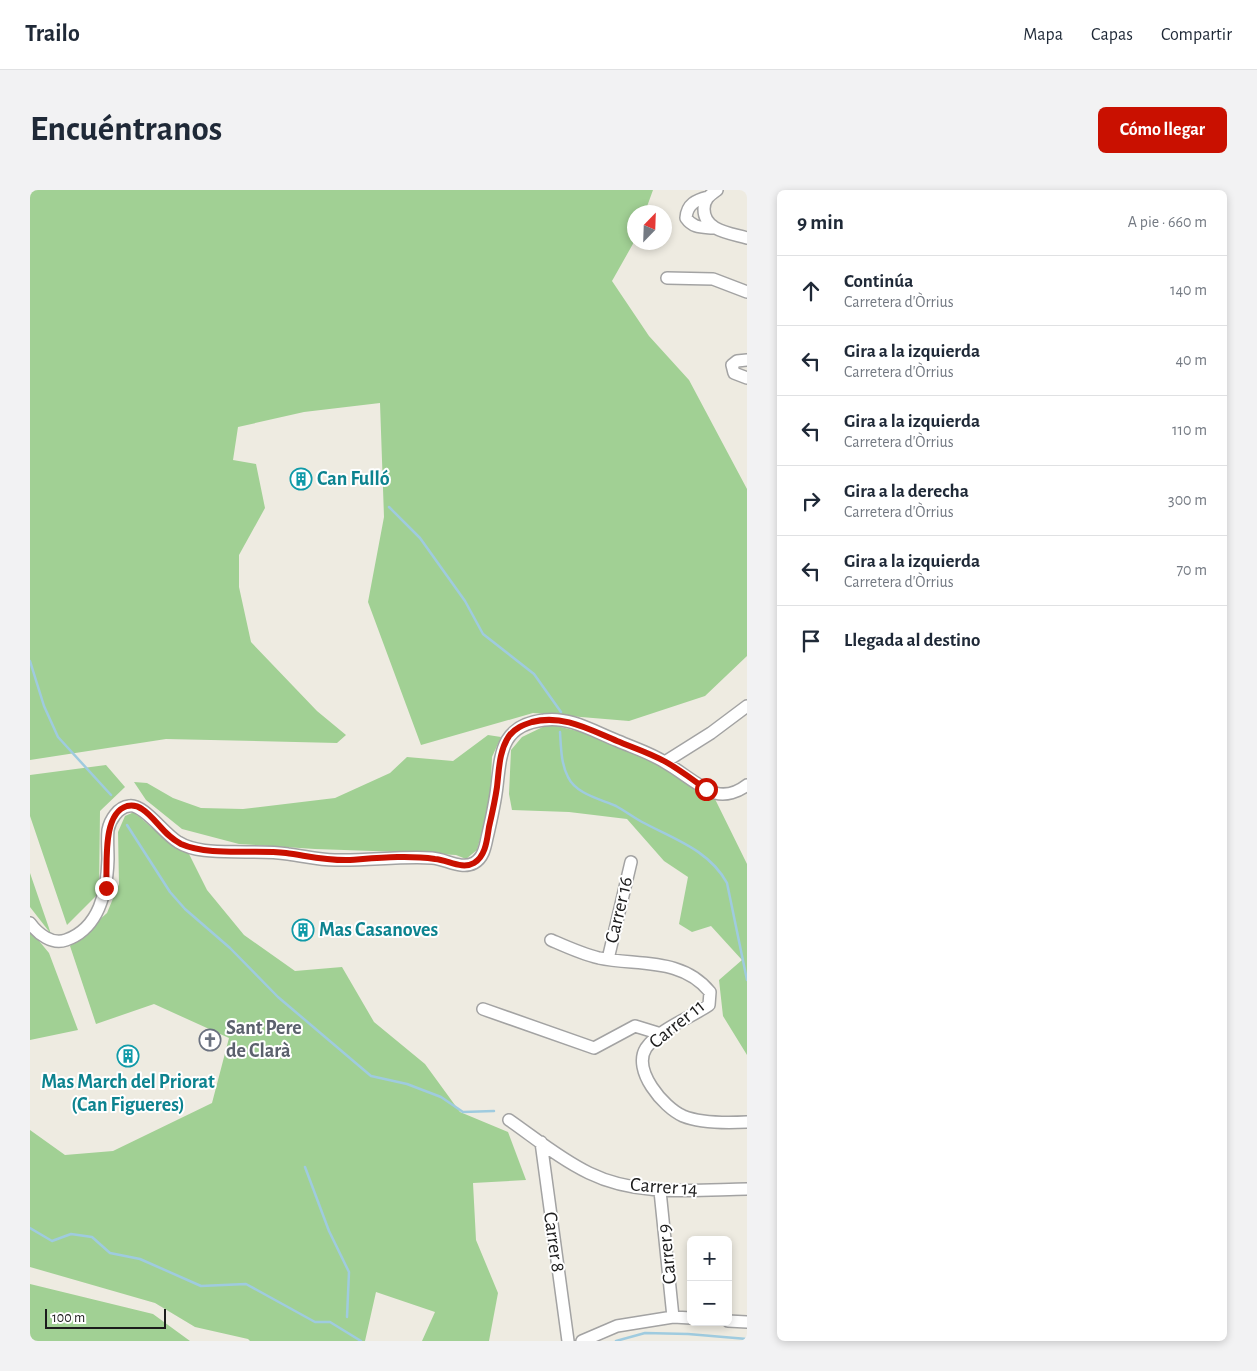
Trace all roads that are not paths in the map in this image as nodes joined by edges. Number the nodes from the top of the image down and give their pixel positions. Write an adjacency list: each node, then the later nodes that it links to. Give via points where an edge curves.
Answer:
1 (718, 190): 2 (street)
2 (708, 197): 3 (street, via 704,214); 3 (street, via 690,204 686,218 696,227)
3 (713, 228): 4 (street)
4 (747, 238)
5 (668, 278): 6 (street, via 713,280)
6 (747, 292)
7 (747, 360): 8 (street, via 732,365 734,373)
8 (747, 378)
9 (747, 706): 10 (street)
10 (665, 762): 11 (street, via 714,793 728,794); 13 (street, via 565,721 547,719 515,729 502,750 494,807 482,855 479,860 465,866 433,858 322,860 286,853 200,849 179,843 143,809 128,806 112,819 108,830 106,888 94,918 64,941 52,941 42,936)
11 (747, 785)
12 (630, 862): 15 (street, Carrer 16)
13 (30, 923)
14 (551, 940): 15 (street, Carrer 11)
15 (608, 959): 17 (street, Carrer 11, via 683,970 710,992 708,1005)
16 (483, 1009): 17 (street, via 594,1048 635,1026)
17 (661, 1034): 19 (street, Carrer 11, via 645,1050 642,1064 644,1074 669,1106 690,1118 725,1123)
18 (509, 1120): 20 (street, Carrer 14)
19 (747, 1122)
20 (540, 1142): 22 (street, Carrer 14, via 589,1174 624,1185); 27 (street, Carrer 8)
21 (747, 1190): 22 (street, Carrer 14)
22 (660, 1191): 23 (street, Carrer 9)
23 (673, 1317): 24 (street); 28 (street, via 617,1326)
24 (687, 1318)
25 (732, 1321): 26 (street)
26 (747, 1322)
27 (568, 1341)
28 (582, 1341)

